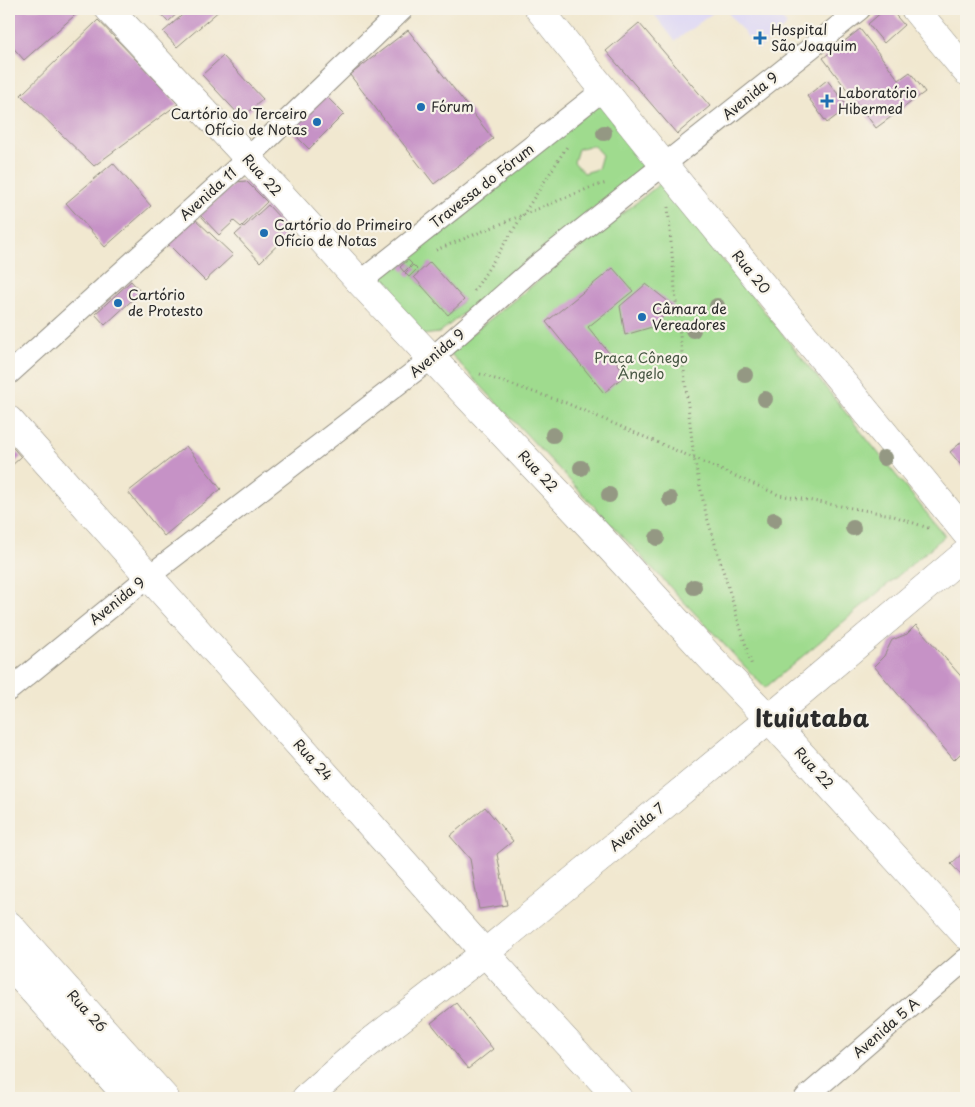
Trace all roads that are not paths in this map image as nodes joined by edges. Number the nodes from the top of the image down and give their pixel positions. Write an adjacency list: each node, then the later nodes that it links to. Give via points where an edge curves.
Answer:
1 (109, 9): 8 (street, Rua 22)
2 (403, 9): 8 (street, Avenida 11)
3 (538, 9): 7 (street, Rua 20)
4 (860, 9): 9 (street, Avenida 9)
5 (915, 9): 6 (street)
6 (966, 71)
7 (603, 90): 9 (street, Rua 20); 10 (street, Travessa do Fórum)
8 (248, 158): 10 (street, Rua 22); 12 (street, Avenida 11)
9 (664, 165): 11 (street, Avenida 9, via 535,267); 14 (street, Rua 20)
10 (360, 282): 11 (street, Rua 22)
11 (432, 358): 16 (street, Avenida 9); 18 (street, Rua 22)
12 (9, 374)
13 (9, 420): 16 (street, Rua 24)
14 (966, 533)
15 (966, 553): 18 (street, Avenida 7)
16 (149, 576): 17 (street, Avenida 9); 21 (street, Rua 24)
17 (9, 690)
18 (769, 719): 20 (street, Rua 22); 21 (street, Avenida 7)
19 (9, 925): 24 (street, Rua 26)
20 (966, 935)
21 (485, 953): 29 (street, Avenida 7, via 364,1047); 30 (street, Rua 24)
22 (966, 959): 31 (street, Avenida 5 A)
23 (9, 964): 24 (street, Rua 26)
24 (48, 988): 25 (street, Rua 26); 26 (street, Rua 26)
25 (119, 1047): 26 (street); 28 (street, Rua 26)
26 (99, 1065): 27 (street, Rua 26)
27 (129, 1098)
28 (165, 1098)
29 (306, 1098)
30 (618, 1098)
31 (805, 1098)

